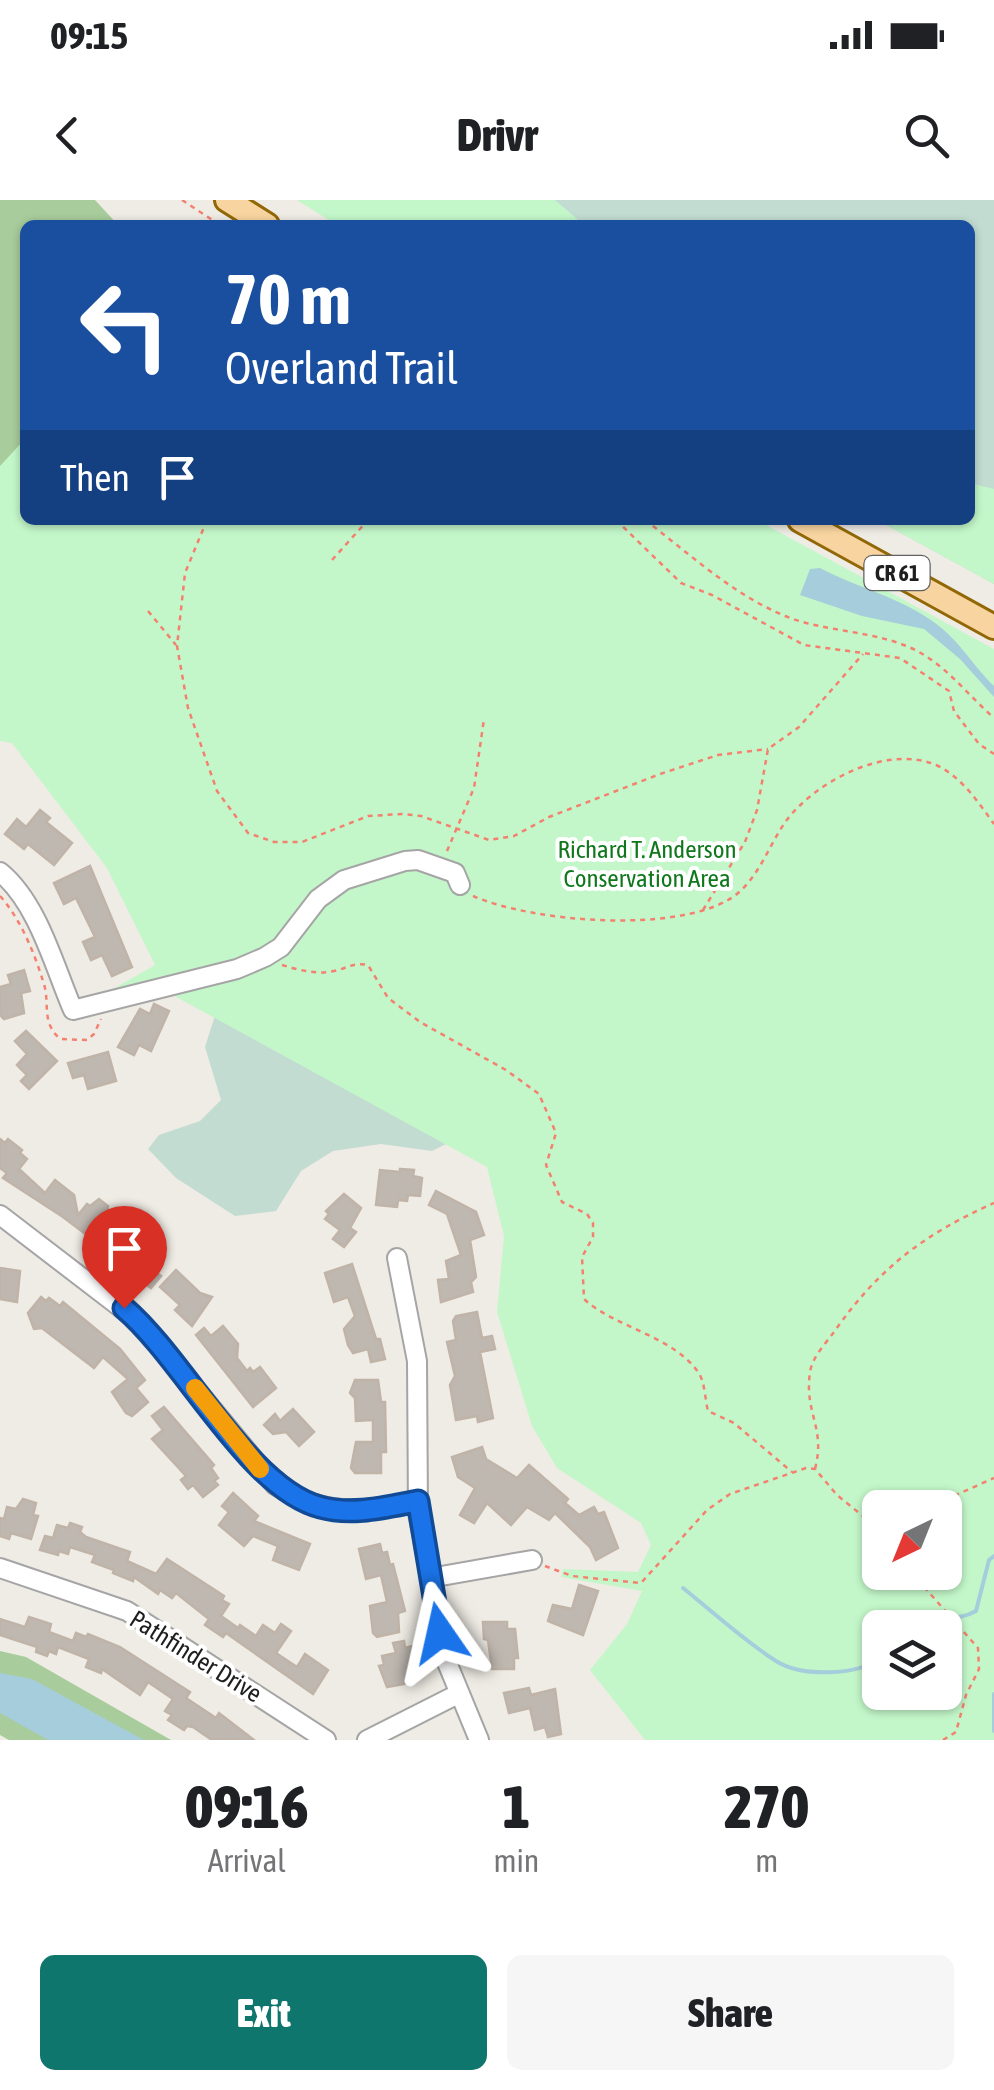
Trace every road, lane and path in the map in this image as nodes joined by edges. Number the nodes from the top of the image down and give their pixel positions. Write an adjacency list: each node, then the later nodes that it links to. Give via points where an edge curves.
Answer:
1 (182, 200): 3 (path)
2 (227, 200): 4 (main road)
3 (212, 220)
4 (258, 220)
5 (204, 525): 13 (path, via 185,573)
6 (364, 525): 10 (path)
7 (621, 525): 14 (path, via 681,583 804,645)
8 (651, 525): 15 (path, via 735,590 781,614 916,650)
9 (809, 525): 12 (main road, CR 61)
10 (332, 560)
11 (148, 611): 13 (path)
12 (994, 627)
13 (176, 646): 20 (path, via 188,708 217,791 248,832 274,842 302,842 368,816 402,814)
14 (864, 653): 17 (path, via 799,727); 18 (path, via 900,658 948,691 954,711)
15 (994, 718)
16 (484, 719): 20 (path, via 474,788)
17 (768, 749): 20 (path, via 718,755 660,774 514,836 489,840); 24 (path, via 757,810)
18 (994, 754)
19 (994, 824): 24 (path, via 962,782 934,764 908,759 865,767 809,797 741,891)
20 (458, 832): 21 (path)
21 (439, 866): 23 (street); 25 (street, via 405,861 344,880)
22 (0, 872): 25 (street, via 26,904 73,1010)
23 (460, 885): 24 (path, via 478,899 586,921)
24 (703, 910)
25 (265, 957): 30 (path, via 303,972 368,965 388,998 539,1094 556,1133 546,1165 562,1202 593,1223 582,1257 584,1300 658,1340 699,1373 708,1411 734,1423)
26 (994, 1203): 29 (path, via 942,1226 898,1258 864,1292 811,1366 810,1412 821,1435)
27 (0, 1215): 33 (street, via 142,1323 275,1485 322,1508 347,1512)
28 (397, 1258): 33 (street, via 417,1361)
29 (815, 1469): 30 (path); 34 (path)
30 (792, 1472): 35 (path, via 730,1494 707,1510 641,1582 572,1576)
31 (994, 1478): 32 (path)
32 (962, 1493)
33 (418, 1501): 37 (street)
34 (862, 1515)
35 (532, 1560): 37 (street)
36 (0, 1568): 40 (street, Pathfinder Drive, via 127,1611)
37 (430, 1578): 39 (street)
38 (926, 1590): 43 (path, via 978,1648 979,1670 956,1732)
39 (458, 1694): 41 (street); 42 (street)
40 (326, 1740)
41 (368, 1740)
42 (479, 1740)
43 (943, 1740)

